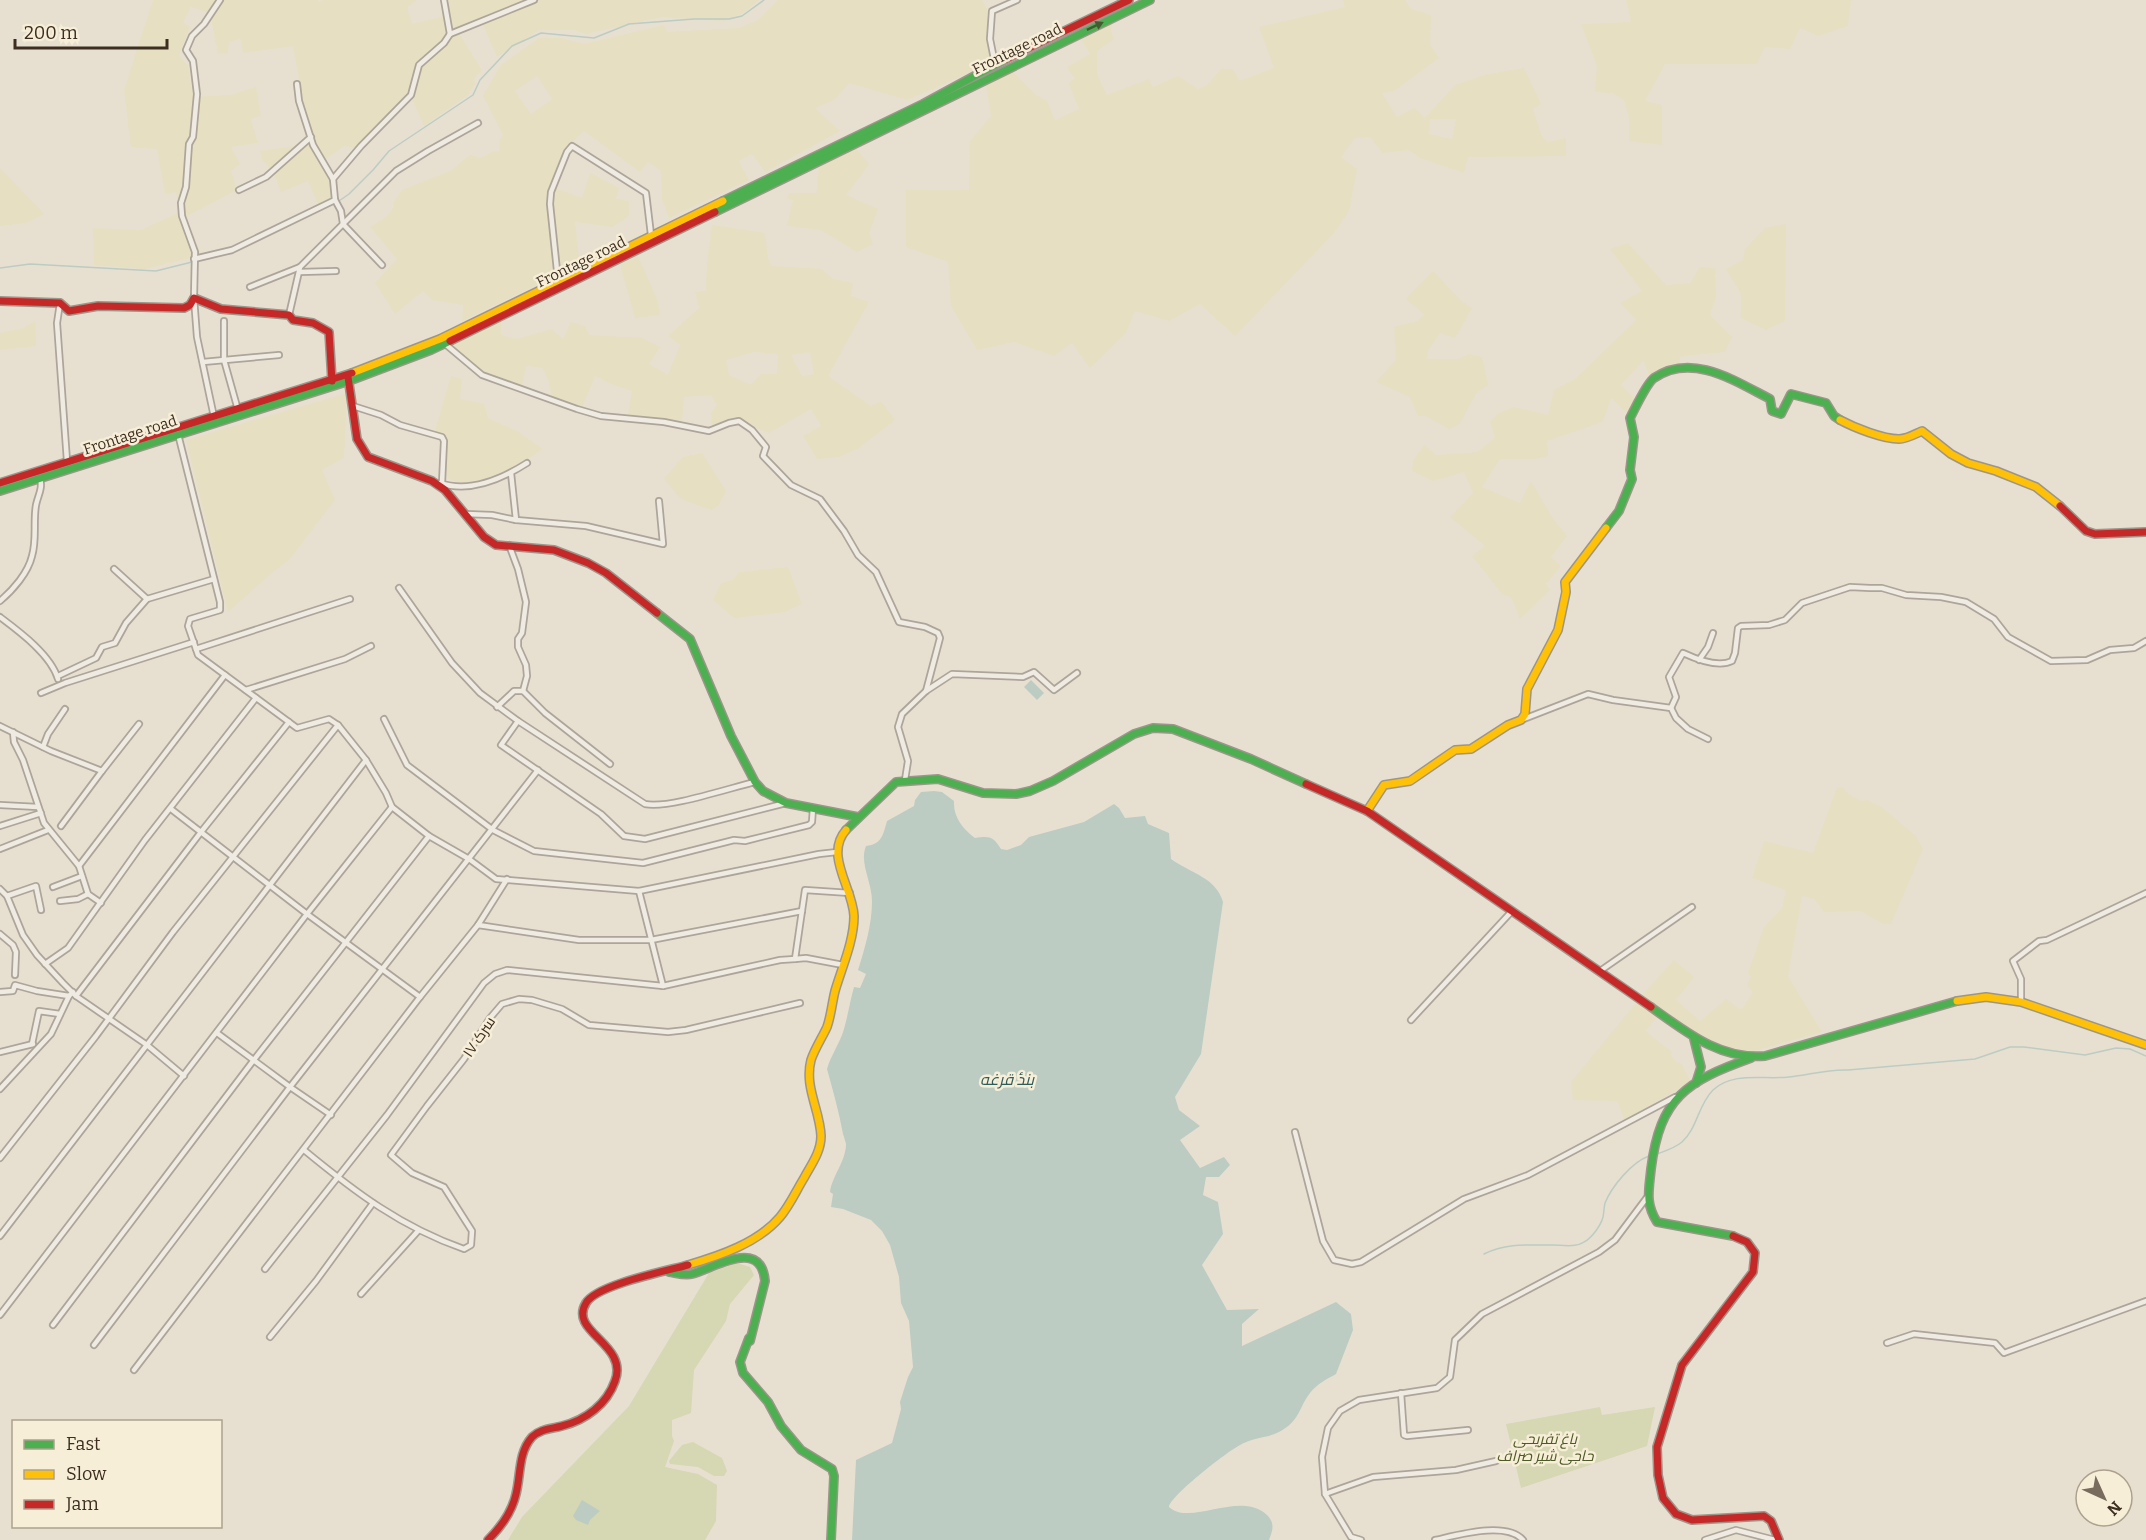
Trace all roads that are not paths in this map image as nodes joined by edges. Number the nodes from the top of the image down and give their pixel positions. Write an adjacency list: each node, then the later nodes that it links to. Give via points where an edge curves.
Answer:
1 (220, 0): 17 (street, via 186,50 193,61 197,94 194,137 189,144 186,187 180,203)
2 (444, 0): 7 (street)
3 (534, 0): 7 (street)
4 (1017, 0): 8 (street, via 992,11 990,39)
5 (1129, 0): 8 (main road)
6 (1150, 0): 28 (main road, Frontage road, one-way to 6)
7 (450, 34): 12 (street, via 419,64 411,96)
8 (995, 64): 16 (main road, via 923,104)
9 (297, 84): 11 (street)
10 (478, 123): 15 (street, via 396,171)
11 (311, 137): 12 (street); 13 (street, via 266,177)
12 (333, 179): 14 (street)
13 (239, 190)
14 (335, 200): 15 (street); 17 (street, via 232,250)
15 (343, 224): 18 (street); 19 (street)
16 (651, 235): 21 (main road); 21 (street, via 646,193 572,146 551,192)
17 (194, 259): 23 (street)
18 (382, 265)
19 (300, 269): 20 (street); 22 (street); 26 (street)
20 (336, 271)
21 (558, 280): 28 (main road)
22 (250, 287)
23 (194, 298): 25 (main road, via 184,308 98,306 69,311); 26 (main road, via 221,309); 31 (street)
24 (0, 301): 25 (main road)
25 (60, 303): 38 (street, via 57,322)
26 (289, 315): 33 (main road, via 293,320 313,323 330,332)
27 (224, 321): 30 (street)
28 (442, 341): 32 (main road, Frontage road); 70 (street, via 482,375 577,409 702,431 739,421 752,430 766,447 763,456 791,485 820,499 858,555 876,572 899,622 938,633)
29 (279, 355): 30 (street)
30 (224, 360): 31 (street); 35 (street)
31 (203, 362): 36 (street)
32 (348, 378): 33 (main road); 34 (main road); 37 (main road, Frontage road)
33 (332, 381): 35 (main road)
34 (353, 406): 42 (main road, via 357,439 368,457); 44 (street, via 442,436)
35 (238, 410): 36 (main road)
36 (214, 417): 37 (main road)
37 (177, 431): 38 (main road); 41 (main road, Frontage road); 52 (street)
38 (67, 461): 43 (main road)
39 (527, 464): 40 (street)
40 (511, 473): 44 (street, via 469,487); 48 (street)
41 (40, 478): 45 (main road, Frontage road); 56 (street, via 32,556 25,572)
42 (432, 481): 44 (street); 47 (main road)
43 (0, 483)
44 (442, 483)
45 (0, 491)
46 (659, 501): 48 (street, via 663,544 585,526)
47 (466, 514): 48 (street); 50 (main road, via 495,545)
48 (516, 520)
49 (2146, 532): 77 (main road, via 2086,531 2036,487 1968,463 1922,431 1906,438 1890,438 1850,426 1835,417 1826,403 1791,394 1781,414 1772,411 1770,399 1728,377 1682,366 1652,379 1630,418 1634,436 1629,474 1632,480 1625,500 1565,582 1558,630 1527,689)
50 (509, 545): 69 (street, via 526,602 518,639 526,665); 91 (main road, via 554,550 588,563 690,639)
51 (114, 569): 54 (street)
52 (214, 579): 54 (street); 60 (street, via 220,610 190,619 188,626)
53 (399, 588): 73 (street, via 452,663)
54 (147, 599): 66 (street, via 115,643 102,647 96,658)
55 (350, 599): 62 (street)
56 (0, 601)
57 (0, 617): 66 (street, via 47,658)
58 (1713, 633): 63 (street)
59 (2146, 641): 63 (street, via 2087,660 2051,661 2008,637 1994,619 1966,602 1882,588 1851,587 1802,603 1785,620 1741,626 1735,653 1728,663)
60 (194, 642): 62 (street); 67 (street)
61 (370, 646): 68 (street, via 345,659)
62 (196, 649): 65 (street, via 198,655)
63 (1699, 660): 74 (street, via 1683,653 1669,678 1676,697)
64 (1077, 674): 70 (street, via 1054,690 1034,672 1023,677 952,674)
65 (225, 675): 68 (street); 111 (street)
66 (58, 676): 67 (street)
67 (60, 684): 71 (street)
68 (246, 690): 72 (street)
69 (523, 691): 73 (street, via 514,691); 87 (street)
70 (926, 691): 90 (street, via 902,714 898,727 908,760)
71 (41, 693)
72 (256, 698): 78 (street); 97 (street)
73 (497, 707): 79 (street)
74 (1671, 708): 77 (street, via 1588,694); 84 (street, via 1688,729)
75 (65, 709): 85 (street)
76 (384, 719): 104 (street, via 407,765)
77 (1521, 720): 98 (main road, via 1471,749 1455,750 1410,781 1384,785)
78 (289, 722): 81 (street, via 297,728 329,719); 105 (street)
79 (518, 722): 88 (street, via 501,745); 91 (street, via 645,804 675,802)
80 (139, 724): 89 (street)
81 (338, 725): 86 (street); 109 (street)
82 (0, 726): 83 (street)
83 (13, 732): 85 (street); 94 (street)
84 (1708, 739)
85 (44, 747): 89 (street)
86 (366, 760): 95 (street); 114 (street)
87 (610, 764)
88 (538, 770): 92 (street, via 601,814 624,836 645,839); 104 (street)
89 (102, 771): 102 (street)
90 (905, 780): 98 (main road, via 938,779 983,793 1016,794 1053,781 1134,734 1162,728 1183,732 1251,759); 100 (main road, via 888,788)
91 (755, 782): 92 (main road)
92 (786, 803): 96 (main road)
93 (0, 805): 94 (street)
94 (38, 807): 99 (street)
95 (392, 807): 106 (street); 128 (street)
96 (813, 807): 100 (main road); 104 (street, via 809,825 643,863 534,851)
97 (171, 809): 105 (street); 123 (street)
98 (1367, 811): 127 (main road)
99 (41, 813): 101 (street); 103 (street)
100 (858, 817): 108 (main road, via 841,836)
101 (0, 826)
102 (61, 826)
103 (48, 830): 107 (street); 111 (street)
104 (493, 830): 110 (street)
105 (201, 832): 109 (street); 141 (street)
106 (429, 836): 110 (street); 132 (street)
107 (0, 849)
108 (837, 852): 117 (street); 118 (main road)
109 (232, 856): 114 (street); 146 (street)
110 (469, 859): 113 (street, via 496,879); 136 (street)
111 (79, 866): 112 (street)
112 (82, 876): 115 (street); 120 (street)
113 (507, 879): 117 (street); 129 (street)
114 (269, 885): 128 (street); 152 (street)
115 (53, 887)
116 (0, 889): 121 (street)
117 (639, 891): 131 (street)
118 (850, 892): 126 (street, via 805,890); 135 (main road, via 854,919)
119 (2146, 893): 143 (street, via 2039,941 2013,961 2021,979)
120 (88, 894): 122 (street); 123 (street)
121 (7, 896): 125 (street, via 36,886); 134 (street, via 23,935)
122 (60, 901)
123 (101, 903): 134 (street, via 68,948)
124 (1692, 907): 137 (street)
125 (40, 910)
126 (802, 911): 131 (street); 133 (street)
127 (1512, 911): 137 (main road); 147 (street)
128 (307, 914): 132 (street); 148 (street)
129 (478, 925): 131 (street, via 579,940); 142 (street)
130 (1, 936): 138 (street, via 16,952)
131 (651, 940): 139 (street)
132 (346, 942): 136 (street); 156 (street)
133 (795, 959): 135 (street); 139 (street)
134 (45, 964): 141 (street)
135 (843, 965): 172 (main road, via 808,1073 821,1133 815,1160 782,1215 767,1230 703,1260)
136 (384, 969): 142 (street); 158 (street)
137 (1600, 971): 149 (main road)
138 (15, 975)
139 (663, 986): 166 (street, via 507,970 495,974 484,983)
140 (0, 992): 141 (street, via 13,991 19,984 37,991)
141 (73, 995): 145 (street); 146 (street)
142 (420, 997): 162 (street)
143 (2021, 1002): 153 (main road); 155 (main road, via 1986,997 1961,999)
144 (800, 1003): 169 (street, سرک ۱۷, via 668,1032 589,1025 562,1009 532,1000 502,1004 391,1155 412,1173 444,1187 472,1232 471,1245 464,1249)
145 (60, 1014): 150 (street, via 51,1034); 151 (street, via 39,1011)
146 (110, 1018): 152 (street); 165 (street)
147 (1411, 1020)
148 (217, 1033): 156 (street); 157 (street)
149 (1694, 1038): 155 (main road, via 1727,1053); 160 (main road, via 1701,1071)
150 (41, 1042): 151 (street); 159 (street)
151 (32, 1044): 154 (street)
152 (147, 1045): 157 (street); 170 (street)
153 (2146, 1046)
154 (0, 1052)
155 (1753, 1057): 160 (main road, via 1712,1072)
156 (253, 1060): 158 (street); 176 (street)
157 (184, 1076): 175 (street)
158 (290, 1087): 162 (street); 179 (street)
159 (0, 1089)
160 (1690, 1089): 161 (main road)
161 (1678, 1095): 163 (street, via 1528,1175 1464,1199 1361,1262 1353,1263 1334,1260 1323,1241); 167 (main road, via 1665,1115 1654,1145)
162 (331, 1115): 164 (street)
163 (1295, 1132)
164 (304, 1150): 166 (street); 180 (street)
165 (0, 1158)
166 (338, 1178): 168 (street); 171 (street)
167 (1648, 1196): 181 (street, via 1615,1240 1599,1252 1482,1314 1455,1340 1450,1377 1437,1388); 191 (main road, via 1650,1211 1657,1222 1735,1236 1747,1242 1755,1253 1753,1272 1682,1365 1657,1447 1663,1498 1676,1514 1692,1520 1764,1516 1772,1521)
168 (373, 1203): 169 (street); 177 (street)
169 (418, 1230): 173 (street)
170 (0, 1236)
171 (266, 1269)
172 (667, 1271): 185 (main road, via 602,1290 587,1300 583,1307 585,1322 617,1359 617,1375 603,1402 584,1420 543,1429 533,1436 522,1457 508,1516); 186 (main road, via 690,1275 732,1258 744,1258 764,1271 765,1281 742,1352 741,1368 801,1450 832,1469)
173 (361, 1294)
174 (2146, 1301): 178 (street, via 2004,1353 1995,1343 1914,1334)
175 (0, 1315)
176 (53, 1325)
177 (270, 1337)
178 (1887, 1343)
179 (94, 1345)
180 (134, 1370)
181 (1401, 1393): 182 (street, via 1404,1435); 184 (street, via 1359,1400 1340,1411 1328,1428 1322,1456)
182 (1468, 1430)
183 (1496, 1461): 184 (street, via 1456,1470 1373,1477)
184 (1325, 1494): 187 (street, via 1350,1537)
185 (488, 1540)
186 (831, 1540)
187 (1361, 1540)
188 (1435, 1540): 189 (street, via 1476,1531 1511,1532)
189 (1523, 1540)
190 (1705, 1540): 191 (street, via 1736,1530)
191 (1777, 1540)

